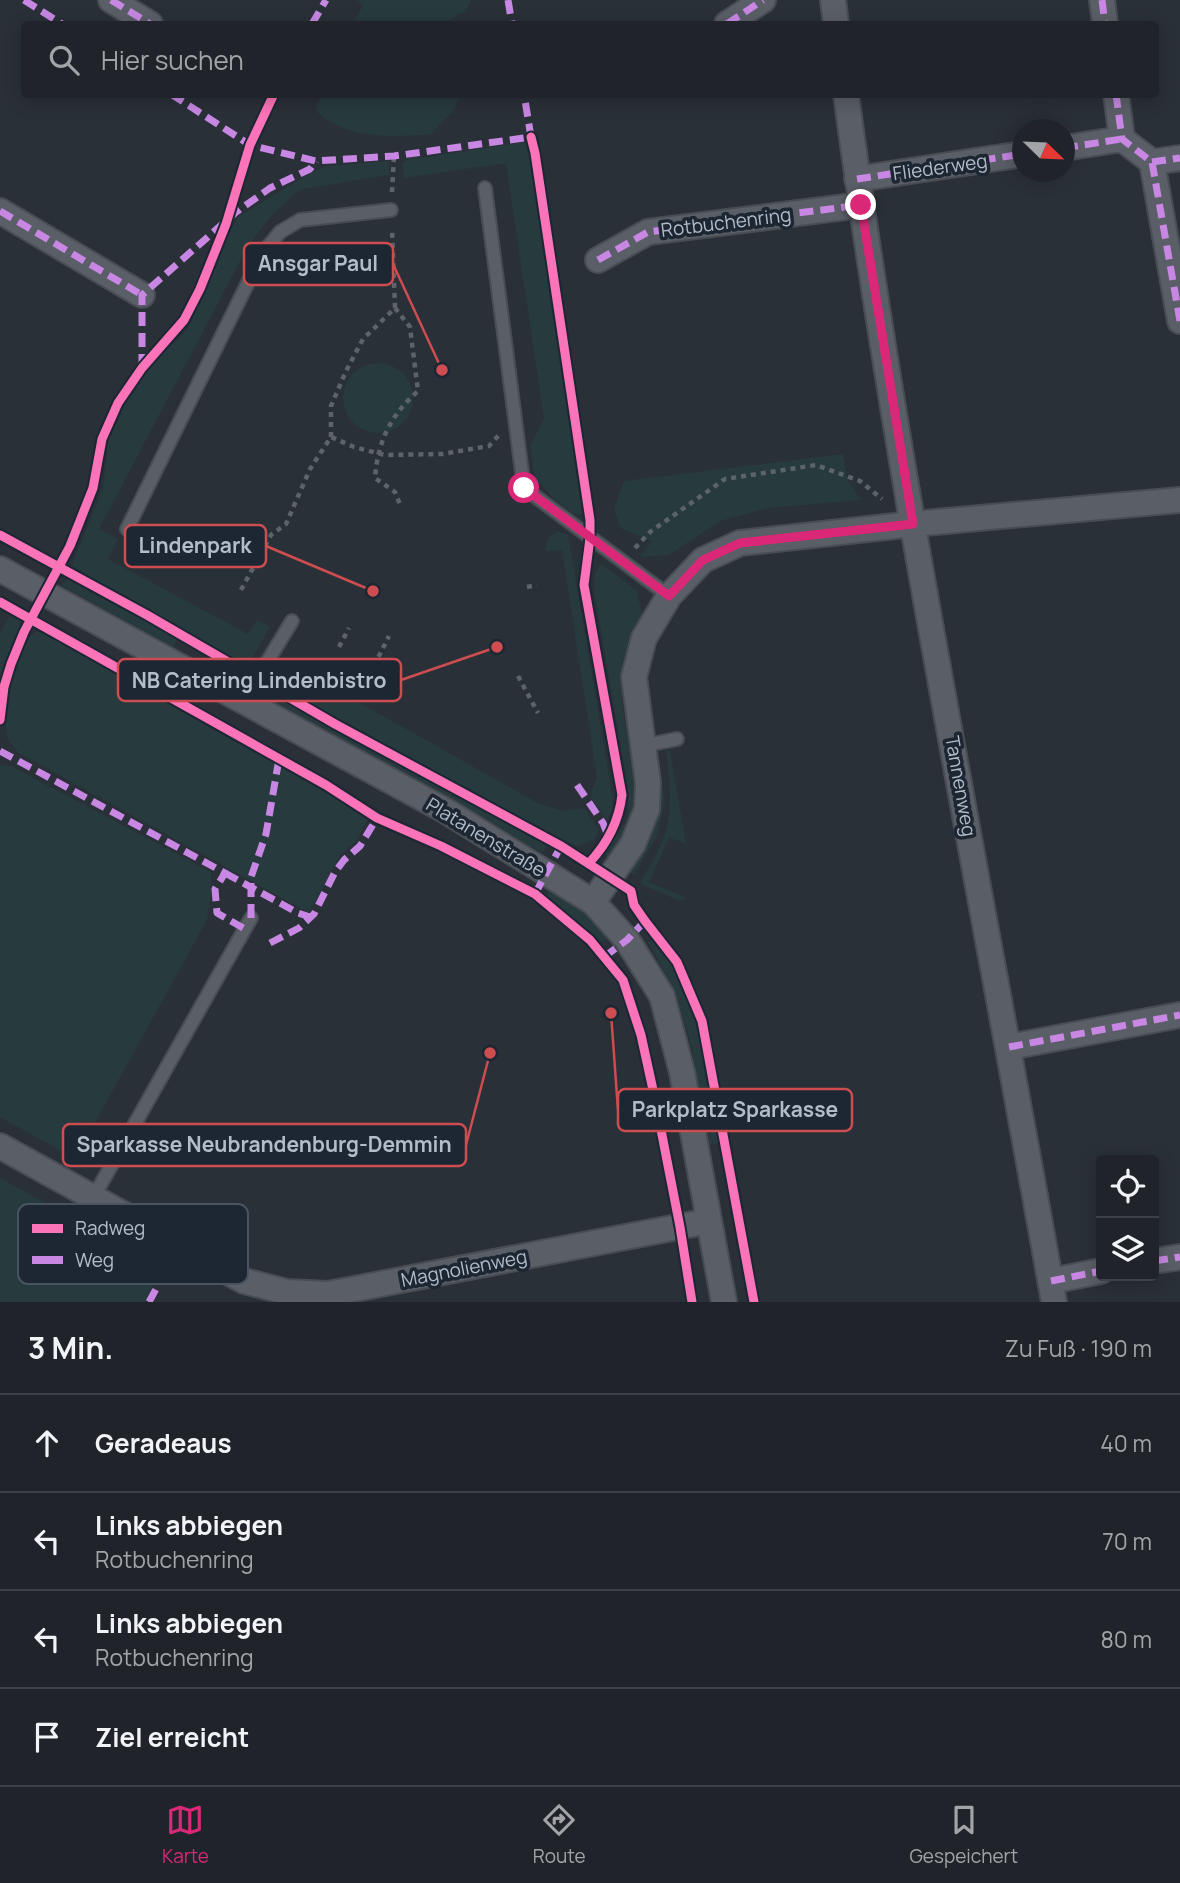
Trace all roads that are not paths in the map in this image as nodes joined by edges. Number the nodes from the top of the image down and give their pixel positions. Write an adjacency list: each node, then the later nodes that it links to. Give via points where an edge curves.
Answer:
1 (763, 0): 4 (street)
2 (833, 0): 5 (street)
3 (1102, 0): 6 (street)
4 (732, 21)
5 (836, 21)
6 (1105, 21)
7 (847, 98): 14 (street)
8 (1117, 98): 9 (street)
9 (1122, 139): 10 (street); 13 (street)
10 (1075, 146)
11 (1012, 156): 14 (street, Fliederweg)
12 (1180, 158): 13 (street)
13 (1152, 162): 21 (street)
14 (857, 179): 16 (street)
15 (485, 188): 26 (lane, via 524,488)
16 (861, 205): 19 (street, Rotbuchenring, via 648,232); 23 (street)
17 (391, 210): 24 (lane, via 300,220 279,232 262,254)
18 (0, 211): 20 (street)
19 (598, 260)
20 (142, 295)
21 (1180, 321)
22 (1180, 500): 23 (street)
23 (913, 524): 26 (street, via 740,543 703,560); 34 (street, Tannenweg)
24 (127, 529)
25 (0, 569): 28 (street, Platanenstraße)
26 (669, 596): 30 (street, via 644,638 634,677)
27 (292, 621): 28 (lane)
28 (244, 700): 31 (street, Platanenstraße, via 446,811)
29 (677, 739): 30 (lane)
30 (642, 746): 31 (street, via 647,809 633,844)
31 (593, 902): 38 (street, Platanenstraße, via 627,940 663,996)
32 (251, 918): 36 (lane)
33 (1180, 1015): 34 (street)
34 (1009, 1047): 43 (street, Tannenweg)
35 (0, 1146): 36 (street, Magnolienweg)
36 (93, 1198): 37 (street, Magnolienweg)
37 (104, 1204)
38 (709, 1221): 42 (street, Magnolienweg, via 328,1294 287,1292); 44 (street, Platanenstraße)
39 (1180, 1256): 40 (street)
40 (1159, 1260)
41 (1096, 1273): 43 (street)
42 (248, 1281)
43 (1053, 1291)
44 (724, 1302)

